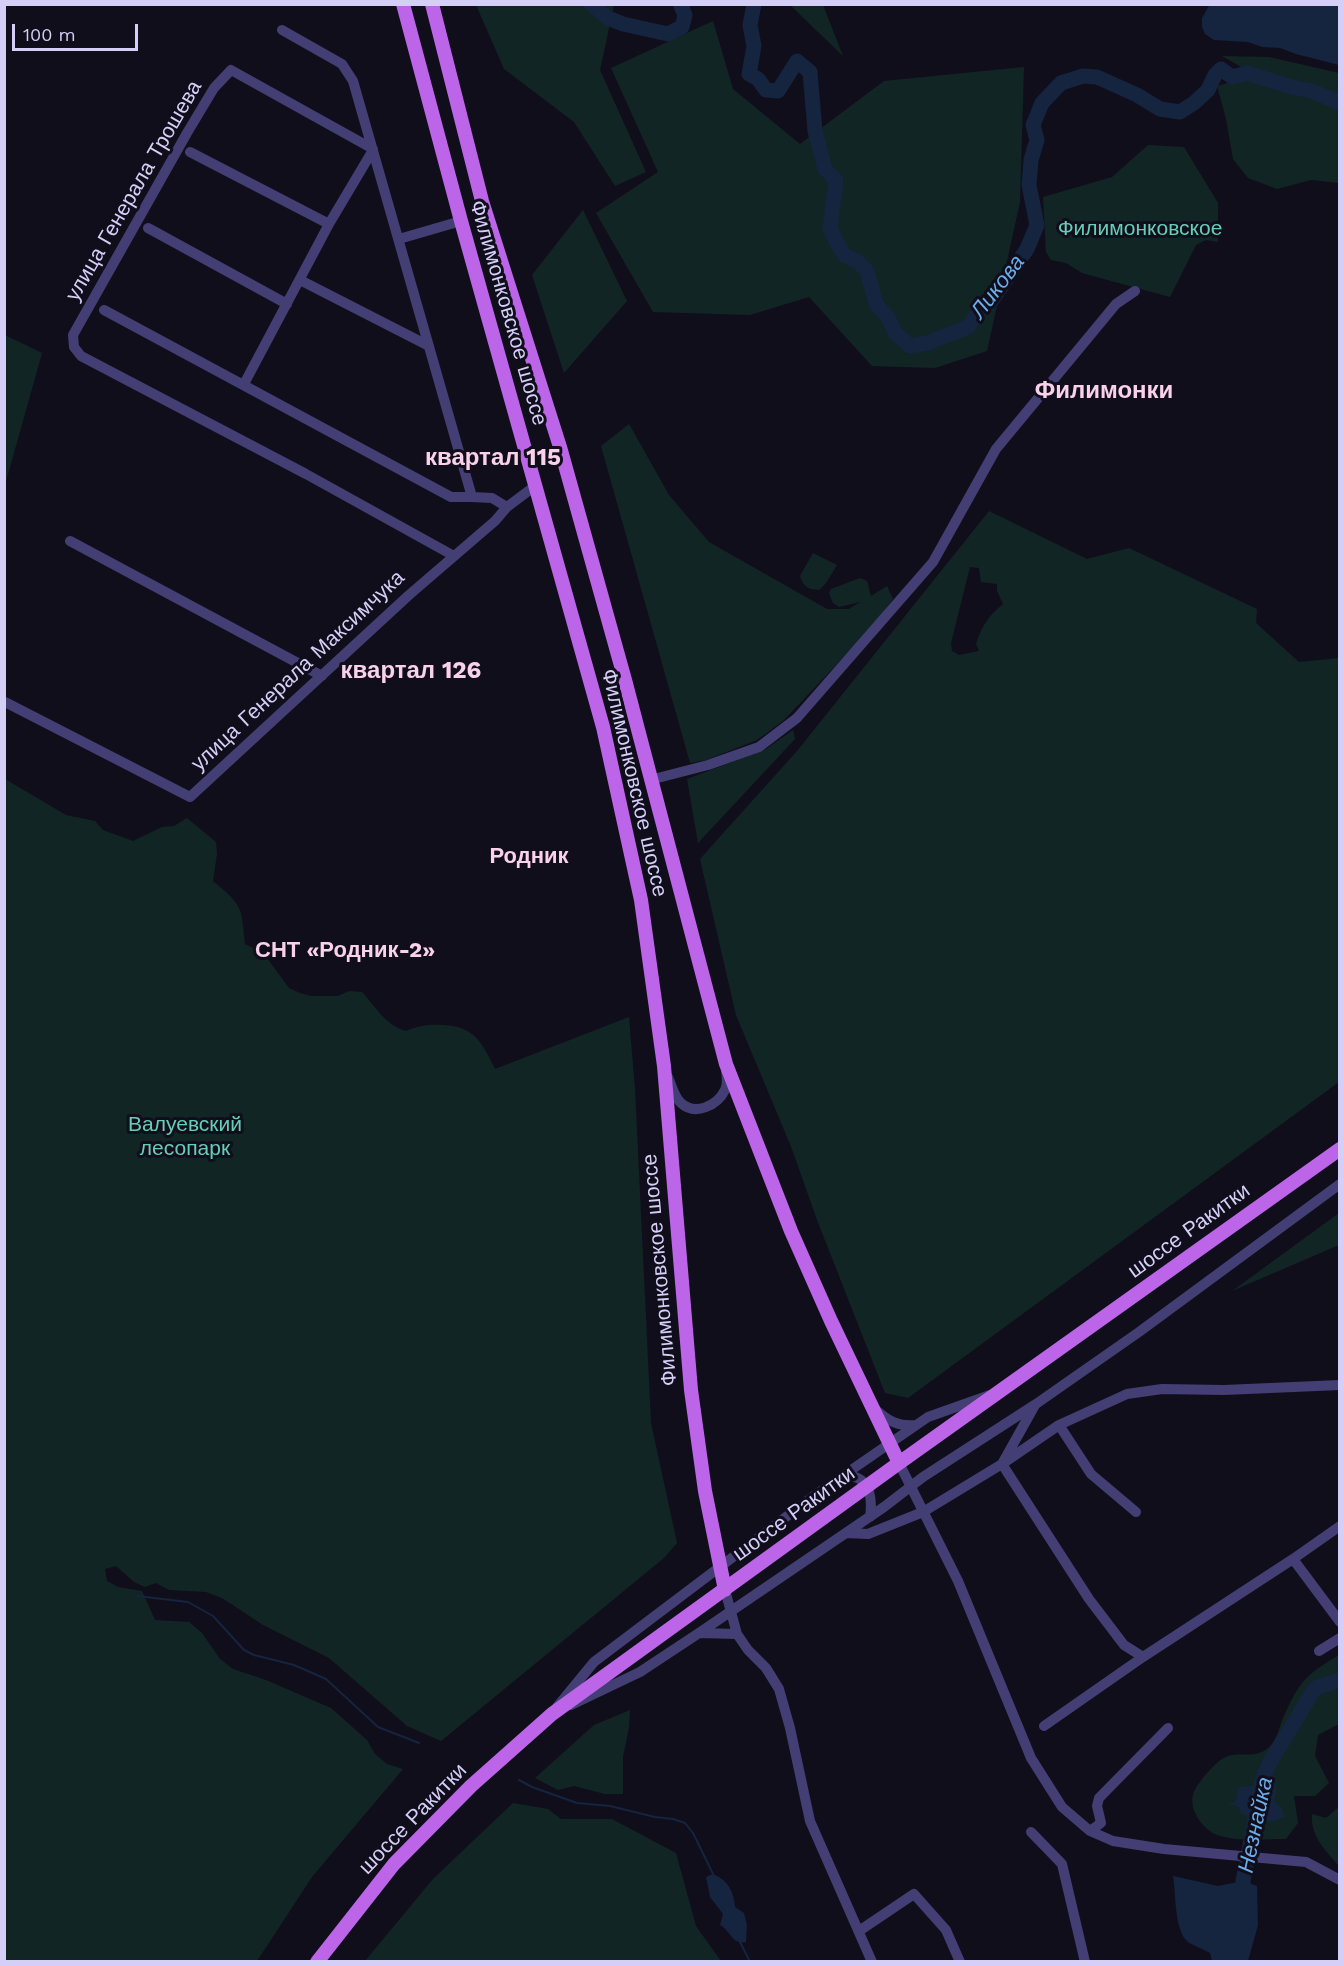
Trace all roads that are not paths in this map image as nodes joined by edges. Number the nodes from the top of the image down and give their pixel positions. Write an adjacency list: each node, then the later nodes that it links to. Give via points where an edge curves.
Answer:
1 (399, 4): 5 (street)
2 (403, 4): 5 (main road, Филимонковское шоссе)
3 (432, 4): 25 (main road, Филимонковское шоссе, via 482,201 560,447)
4 (282, 30): 6 (street, via 342,64 353,81)
5 (410, 35): 8 (main road, Филимонковское шоссе)
6 (373, 149): 9 (street); 11 (street); 22 (street, улица Генерала Трошева, via 231,70 214,88 187,133 73,335 74,347 81,356)
7 (190, 152): 9 (street)
8 (461, 221): 11 (street); 18 (main road, Филимонковское шоссе)
9 (329, 224): 12 (street)
10 (148, 228): 14 (street)
11 (399, 239): 16 (street)
12 (300, 280): 14 (street); 16 (street)
13 (1135, 291): 25 (street, via 1116,304 996,449 933,562 797,718 759,747)
14 (286, 304): 17 (street)
15 (104, 310): 17 (street)
16 (429, 346): 19 (street)
17 (244, 384): 19 (street, via 451,497)
18 (535, 486): 20 (street, улица Генерала Максимчука); 27 (main road, Филимонковское шоссе, via 603,727 641,900)
19 (472, 497): 20 (street, via 492,498)
20 (507, 507): 22 (street, улица Генерала Максимчука)
21 (70, 541): 23 (street)
22 (454, 556): 23 (street, улица Генерала Максимчука)
23 (322, 676): 24 (street, улица Генерала Максимчука, via 190,797)
24 (5, 702)
25 (650, 780): 26 (main road, Филимонковское шоссе)
26 (726, 1064): 27 (street, via 724,1091 705,1108 694,1110 676,1097); 33 (main road, Филимонковское шоссе, via 791,1231)
27 (664, 1066): 48 (main road, Филимонковское шоссе, via 691,1386)
28 (1340, 1149): 31 (main road, шоссе Ракитки)
29 (1340, 1184): 32 (street)
30 (1340, 1385): 35 (street, via 1144,1391 1126,1394)
31 (1002, 1390): 34 (street); 37 (main road, шоссе Ракитки)
32 (1036, 1404): 38 (street); 41 (street)
33 (872, 1407): 34 (street, via 896,1425); 36 (main road, Филимонковское шоссе)
34 (916, 1425): 36 (street)
35 (1059, 1425): 38 (street); 43 (street, via 1091,1474)
36 (889, 1443): 37 (main road, Филимонковское шоссе); 39 (street)
37 (898, 1463): 40 (main road, шоссе Ракитки); 41 (street, Филимонковское шоссе)
38 (1002, 1464): 42 (street); 57 (street, via 1089,1599 1124,1646)
39 (845, 1474): 40 (street, via 860,1478); 48 (street)
40 (868, 1486): 44 (street); 49 (main road, шоссе Ракитки)
41 (910, 1487): 42 (street, Филимонковское шоссе); 44 (street)
42 (922, 1512): 46 (street, via 868,1534); 61 (street, Филимонковское шоссе, via 958,1581 1031,1758 1062,1807)
43 (1137, 1512)
44 (870, 1517): 46 (street)
45 (1340, 1526): 47 (street)
46 (846, 1533): 50 (street)
47 (1293, 1559): 52 (street); 57 (street)
48 (720, 1567): 49 (main road, Филимонковское шоссе); 58 (street, via 594,1662)
49 (725, 1590): 50 (street); 51 (street); 58 (main road, шоссе Ракитки)
50 (749, 1599): 51 (street); 54 (street)
51 (730, 1612): 53 (street); 54 (street)
52 (1340, 1622)
53 (699, 1633): 54 (street); 58 (street, via 640,1672)
54 (737, 1634): 64 (street, via 779,1689 810,1821)
55 (1340, 1638): 56 (street)
56 (1319, 1652)
57 (1143, 1657): 59 (street)
58 (552, 1714): 65 (main road, шоссе Ракитки, via 471,1786 394,1864)
59 (1044, 1726)
60 (1168, 1728): 61 (street, via 1099,1798 1101,1823)
61 (1090, 1831): 63 (street, Филимонковское шоссе, via 1113,1841 1164,1849 1306,1862)
62 (1031, 1832): 68 (street, via 1062,1864)
63 (1340, 1880)
64 (860, 1931): 66 (street); 67 (street, via 914,1894 946,1930)
65 (317, 1962)
66 (873, 1962)
67 (960, 1962)
68 (1085, 1962)

